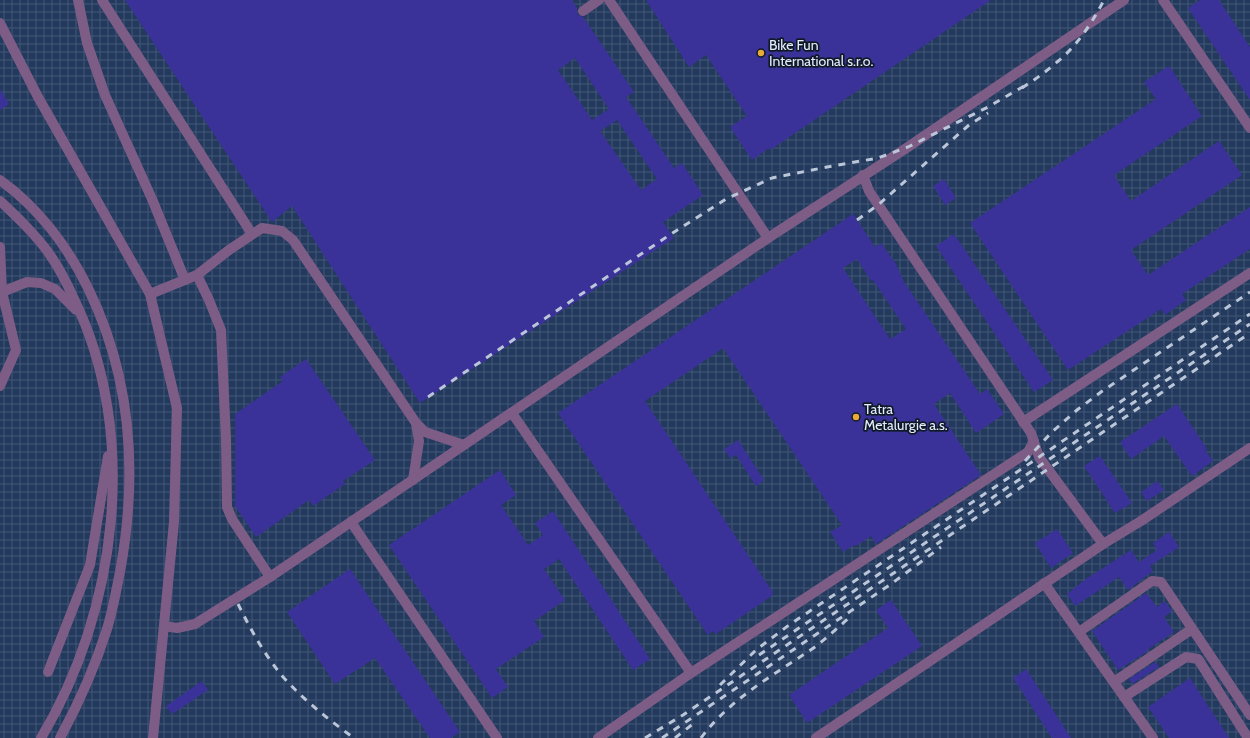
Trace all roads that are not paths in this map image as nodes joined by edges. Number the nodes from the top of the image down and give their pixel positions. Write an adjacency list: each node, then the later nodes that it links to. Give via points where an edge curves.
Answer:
1 (78, 0): 18 (street, via 87,43 105,95)
2 (102, 0): 13 (street)
3 (599, 0): 7 (street)
4 (609, 0): 14 (street)
5 (1124, 0): 10 (street)
6 (1163, 0): 9 (street)
7 (583, 12)
8 (0, 23): 20 (street, via 38,97)
9 (1250, 128)
10 (863, 175): 14 (street); 26 (street, via 869,191)
11 (0, 180): 46 (street, via 36,212 61,242 81,276 99,312 113,351 123,392 128,435 128,511 115,596 108,627 94,665 79,703)
12 (0, 201): 21 (street, via 24,223 48,252)
13 (252, 234): 17 (street); 27 (street, via 262,228 282,231 293,240)
14 (768, 238): 25 (street)
15 (0, 247): 19 (street)
16 (1250, 273): 26 (street)
17 (197, 275): 18 (street); 35 (street, via 221,330 227,507 232,519)
18 (185, 280): 20 (street)
19 (1, 294): 21 (street, via 27,282 41,283 55,289 66,298); 22 (street)
20 (150, 294): 37 (street, via 177,408 174,522)
21 (84, 319): 28 (street, via 97,356)
22 (16, 350): 23 (street); 24 (street)
23 (0, 373)
24 (0, 386)
25 (512, 413): 30 (street); 41 (street)
26 (1023, 422): 29 (street)
27 (416, 423): 30 (street, via 425,432); 32 (street, via 419,441)
28 (112, 437): 40 (street, via 90,564); 45 (street, via 112,510 92,623 64,696)
29 (1034, 441): 34 (street, via 1039,456); 41 (street, via 1028,452)
30 (464, 445): 32 (street)
31 (1250, 448): 34 (street, via 1141,522)
32 (413, 480): 33 (street)
33 (351, 522): 35 (street); 48 (street)
34 (1103, 544): 36 (street)
35 (270, 577): 37 (street, via 194,624 177,628)
36 (1044, 583): 39 (street); 50 (street)
37 (164, 626): 47 (street)
38 (1192, 629): 39 (street, via 1161,582 1152,581); 42 (street); 44 (street)
39 (1079, 632): 42 (street)
40 (48, 672)
41 (691, 673): 49 (street)
42 (1114, 682): 43 (street)
43 (1124, 697): 51 (street); 52 (street, via 1186,657 1198,659)
44 (1250, 715)
45 (41, 738)
46 (60, 738)
47 (153, 738)
48 (497, 738)
49 (598, 738)
50 (816, 738)
51 (1153, 738)
52 (1248, 738)

